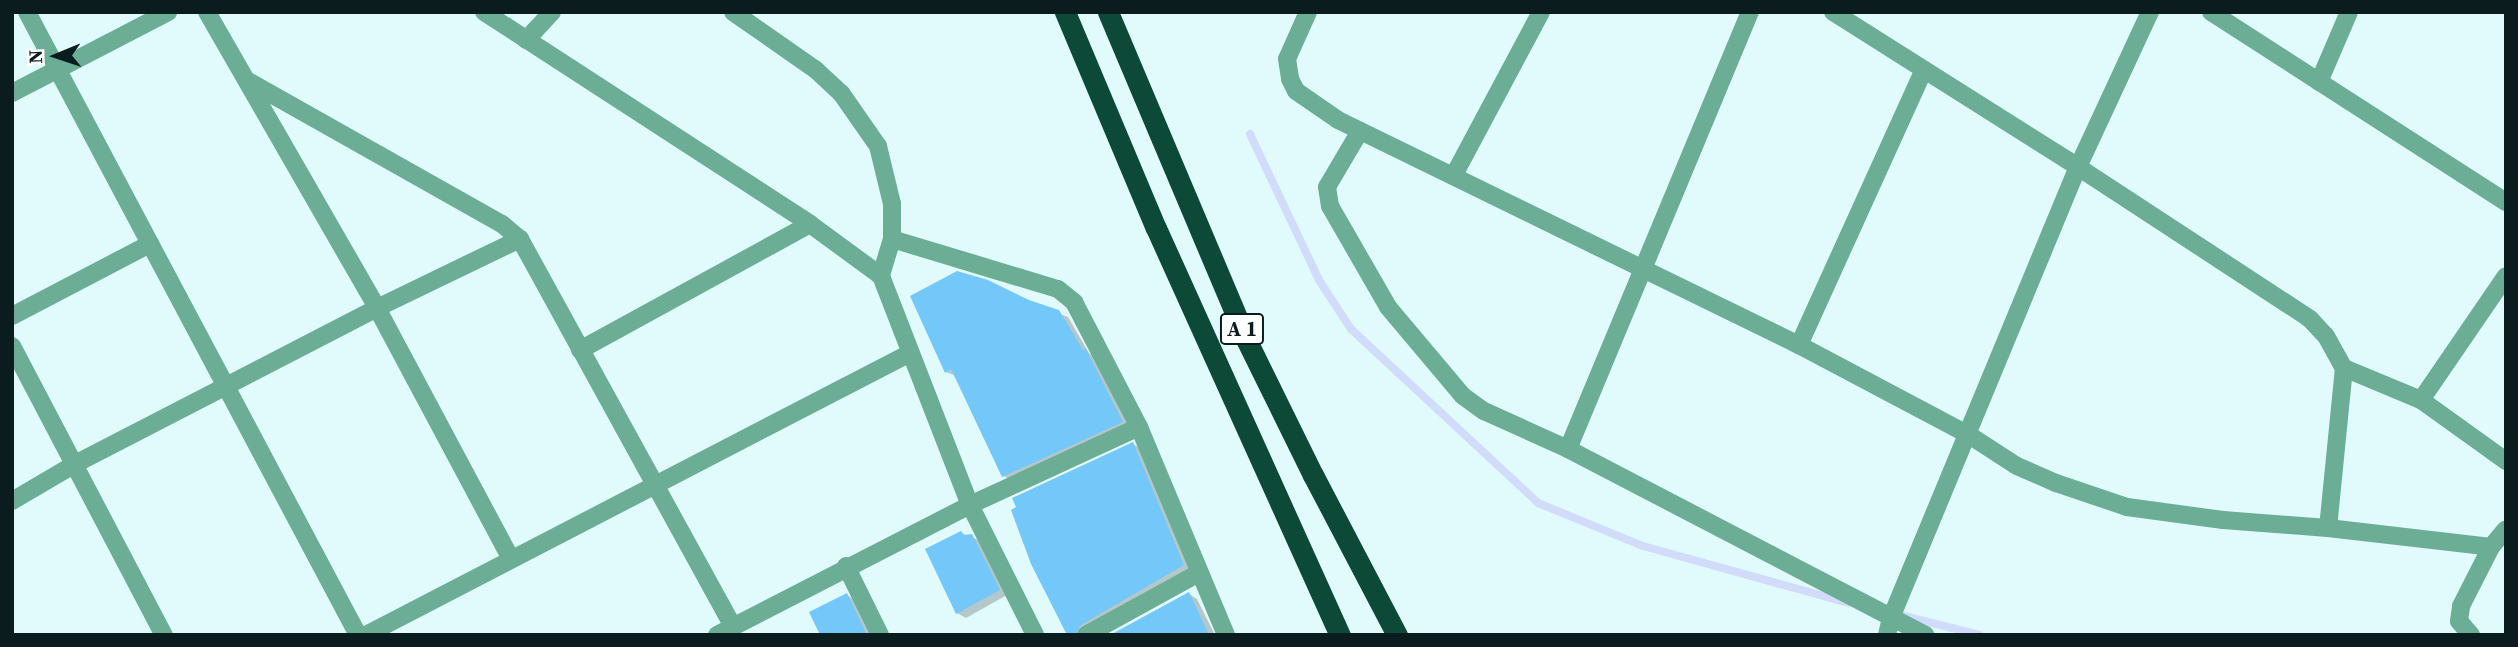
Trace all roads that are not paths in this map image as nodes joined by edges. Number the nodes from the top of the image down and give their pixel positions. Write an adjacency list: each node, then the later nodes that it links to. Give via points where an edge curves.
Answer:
1 (27, 12): 17 (street)
2 (168, 12): 17 (street)
3 (208, 12): 19 (street)
4 (484, 12): 16 (street)
5 (552, 12): 16 (street)
6 (733, 12): 28 (street, via 816,70 857,115 878,146 892,204)
7 (1065, 12): 65 (highway, A 1, via 1156,228)
8 (1108, 12): 66 (highway, A 1, via 1246,338)
9 (1308, 12): 22 (street, via 1287,60 1290,79 1296,91)
10 (1541, 12): 24 (street)
11 (1750, 12): 30 (street)
12 (1833, 12): 18 (street)
13 (2150, 12): 23 (street)
14 (2349, 12): 20 (street)
15 (2219, 14): 20 (street)
16 (526, 40): 26 (street)
17 (58, 70): 21 (street); 29 (street)
18 (1924, 70): 23 (street); 35 (street)
19 (248, 81): 27 (street, via 502,224); 33 (street)
20 (2319, 82): 25 (street)
21 (12, 93)
22 (1360, 131): 24 (street); 44 (street, via 1326,187 1330,206 1388,307 1463,396 1484,411)
23 (2078, 167): 39 (street, via 2310,319); 43 (street)
24 (1454, 174): 30 (street)
25 (2506, 202)
26 (810, 224): 31 (street); 37 (street)
27 (520, 239): 33 (street); 37 (street)
28 (892, 239): 31 (street); 42 (street, via 1058,289 1074,302)
29 (150, 244): 34 (street); 40 (street)
30 (1644, 269): 35 (street); 44 (street)
31 (881, 276): 38 (street)
32 (2506, 276): 41 (street)
33 (377, 308): 40 (street); 53 (street)
34 (12, 316)
35 (1799, 345): 43 (street)
36 (12, 346): 46 (street)
37 (580, 350): 47 (street)
38 (910, 353): 47 (street); 49 (street)
39 (2344, 368): 41 (street); 50 (street)
40 (226, 386): 46 (street); 59 (street)
41 (2421, 400): 45 (street)
42 (1139, 427): 49 (street); 55 (street)
43 (1969, 435): 50 (street, via 2017,466 2127,506); 56 (street)
44 (1568, 449): 56 (street)
45 (2506, 461)
46 (75, 464): 48 (street); 58 (street)
47 (655, 485): 53 (street); 57 (street)
48 (12, 501)
49 (970, 505): 54 (street); 62 (street)
50 (2328, 528): 52 (street)
51 (2506, 529): 52 (street)
52 (2491, 547): 68 (street, via 2458,615)
53 (511, 559): 60 (street)
54 (846, 566): 57 (street); 61 (street)
55 (1199, 573): 63 (street); 64 (street)
56 (1889, 626): 67 (street)
57 (725, 630)
58 (164, 635)
59 (358, 635)
60 (366, 635)
61 (880, 635)
62 (1035, 635)
63 (1086, 635)
64 (1226, 635)
65 (1340, 635)
66 (1397, 635)
67 (1925, 635)
68 (2471, 635)

